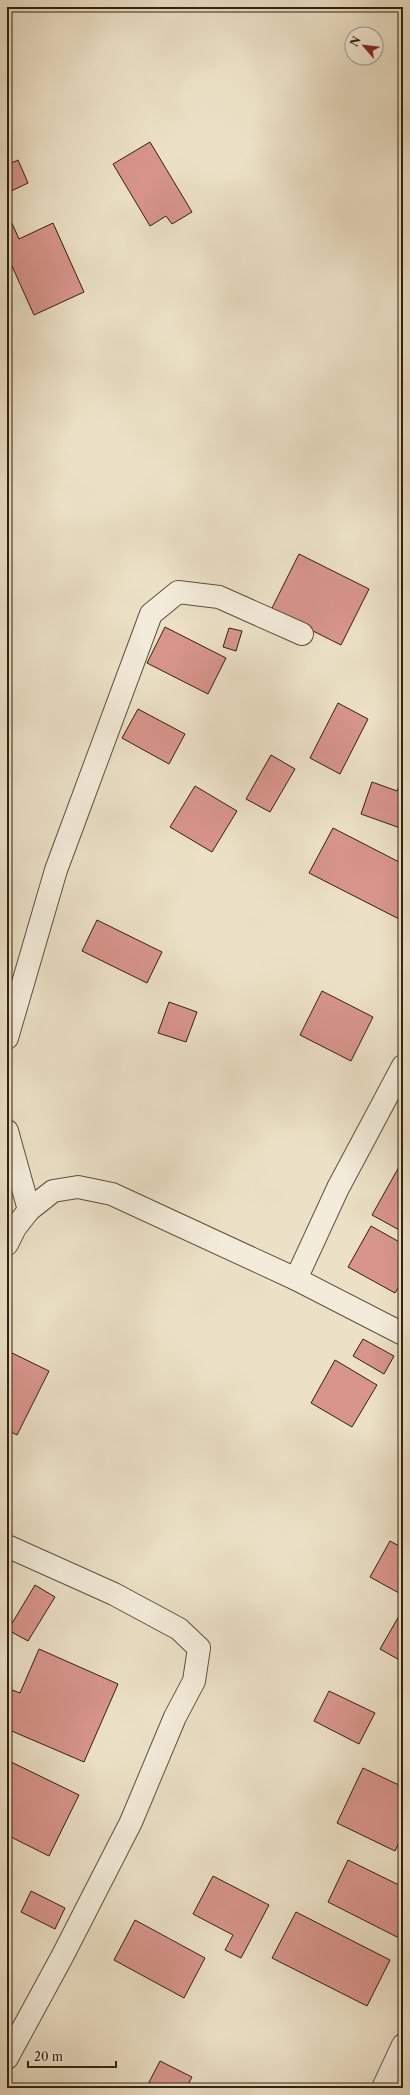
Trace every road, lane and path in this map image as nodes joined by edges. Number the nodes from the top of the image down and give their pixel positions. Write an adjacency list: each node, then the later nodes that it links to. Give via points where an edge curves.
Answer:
1 (302, 634): 2 (street, via 219,597 178,592 152,614 56,870)
2 (7, 1038)
3 (403, 1066): 7 (street, via 338,1188)
4 (7, 1132): 5 (street)
5 (29, 1210): 6 (street); 7 (street, via 53,1191 78,1187 112,1194)
6 (7, 1244)
7 (296, 1279): 8 (street)
8 (403, 1334)
9 (7, 1546): 11 (street, via 114,1594 179,1628 199,1648 194,1681 175,1717 131,1822 64,1955)
10 (403, 2045): 12 (street)
11 (7, 2058)
12 (383, 2088)

